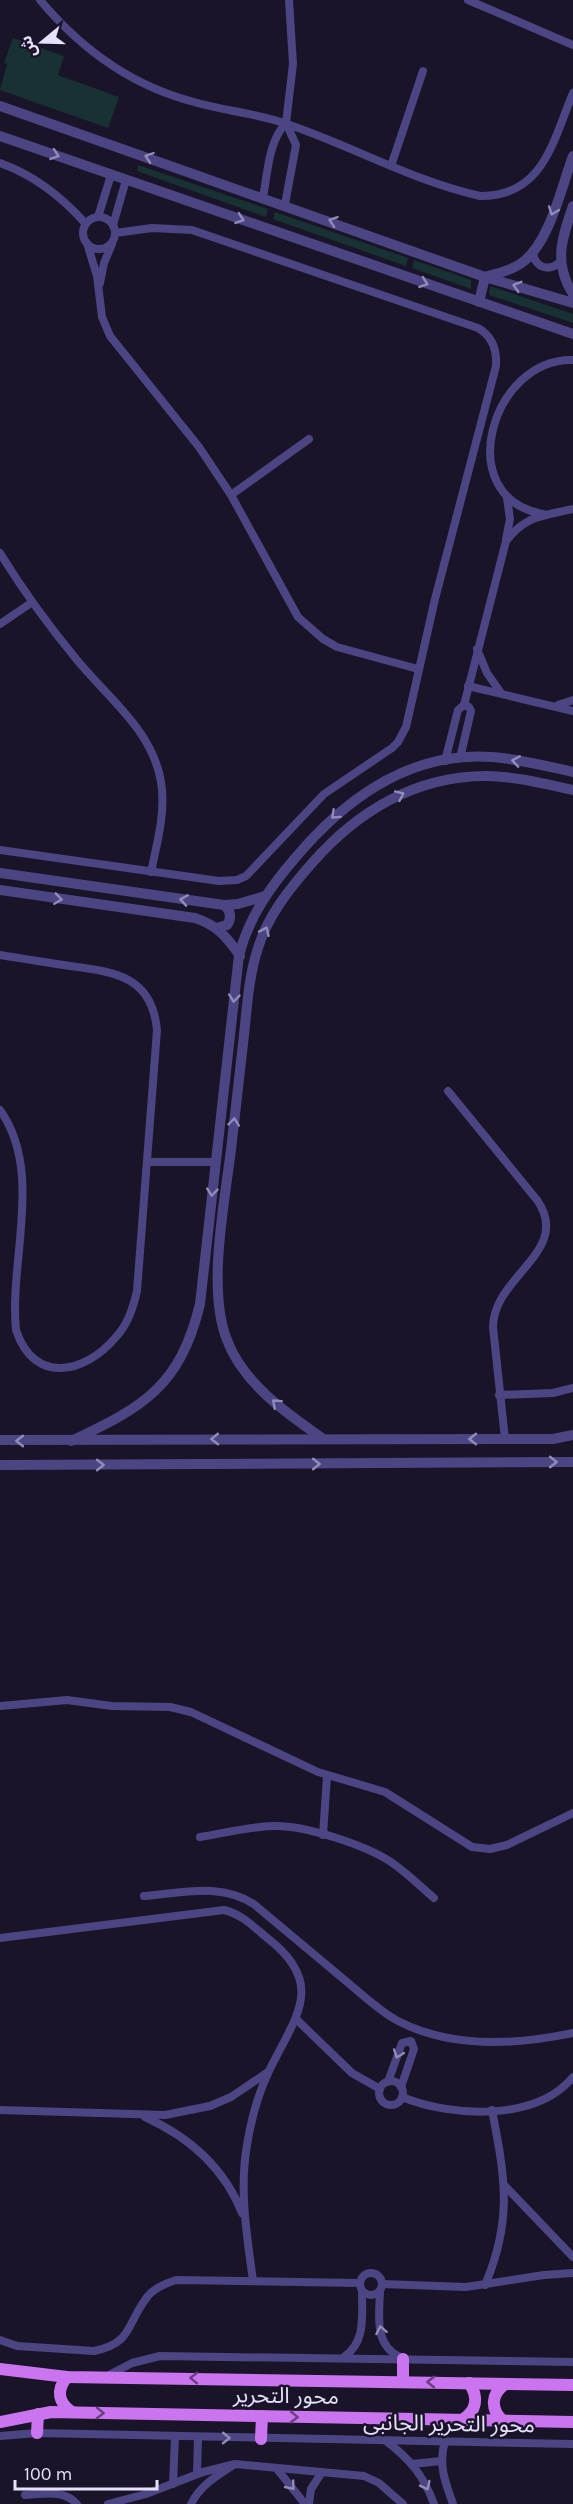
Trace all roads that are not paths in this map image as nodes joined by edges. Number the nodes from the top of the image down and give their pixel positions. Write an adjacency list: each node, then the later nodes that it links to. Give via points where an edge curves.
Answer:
1 (40, 0): 8 (street, via 79,41 134,79 193,102)
2 (290, 0): 8 (street, via 293,64)
3 (468, 0): 4 (street)
4 (573, 45)
5 (423, 71): 12 (street)
6 (573, 93): 12 (street, via 542,166 515,190 480,196)
7 (0, 106): 15 (street, one-way to 7)
8 (286, 123): 12 (street); 15 (street, via 274,141); 16 (street, via 296,145)
9 (0, 136): 13 (street, one-way to 13)
10 (573, 156): 23 (street, one-way to 23)
11 (0, 163): 19 (street, via 36,180)
12 (391, 166)
13 (111, 175): 14 (street); 18 (street)
14 (126, 180): 20 (street); 28 (street, one-way to 28)
15 (263, 197): 16 (street)
16 (285, 204): 25 (street, one-way to 16)
17 (573, 206): 24 (street, via 561,239)
18 (98, 217): 19 (street); 20 (street, via 106,219)
19 (86, 224): 21 (street, via 83,234)
20 (114, 229): 22 (street); 42 (street, via 192,230 478,328 490,339 496,351 496,366)
21 (87, 243): 22 (street, via 97,249); 26 (street)
22 (112, 243): 26 (street)
23 (533, 254): 24 (street, via 543,268); 25 (street, via 510,270)
24 (560, 262): 27 (street)
25 (486, 277): 28 (street); 29 (street, one-way to 25)
26 (99, 289): 33 (street, via 102,317 110,336 199,447)
27 (573, 294)
28 (479, 302): 30 (street)
29 (573, 303)
30 (573, 334)
31 (573, 360): 34 (street, via 537,368 518,382 504,401 490,453 494,477)
32 (309, 439): 33 (street)
33 (231, 495): 42 (street, via 288,603 310,629 337,647)
34 (507, 498): 36 (street, via 523,509); 37 (street, via 510,519)
35 (573, 509): 36 (street)
36 (543, 514): 37 (street, via 522,525)
37 (506, 542): 41 (street)
38 (0, 553): 39 (street)
39 (31, 603): 40 (street); 54 (street, via 132,721 151,750 163,799)
40 (0, 624)
41 (477, 649): 43 (street); 44 (street)
42 (418, 669): 54 (street, via 406,727 398,742 324,794 246,876 228,882)
43 (468, 686): 44 (street); 46 (street)
44 (501, 693): 47 (street)
45 (573, 700): 47 (street)
46 (464, 705): 49 (street, via 471,711); 50 (street, via 459,708)
47 (554, 706): 48 (street)
48 (573, 711)
49 (460, 758): 50 (street); 51 (street, one-way to 49, via 490,757)
50 (445, 761): 57 (street, one-way to 57, via 400,774 350,802 323,825)
51 (573, 772)
52 (573, 790): 58 (street, one-way to 52, via 318,856 356,820 418,787 441,780 488,776)
53 (0, 850): 54 (street)
54 (151, 872)
55 (0, 873): 59 (street, one-way to 55)
56 (0, 891): 60 (street, one-way to 60, via 195,918)
57 (266, 896): 58 (street); 59 (street); 62 (street, via 252,918)
58 (282, 901): 63 (street, one-way to 58, via 265,929)
59 (224, 905): 60 (street, via 231,914 229,922)
60 (216, 928): 62 (street)
61 (0, 955): 66 (street, via 107,971 133,982 143,991 151,1003 158,1030)
62 (238, 955): 63 (street, via 246,961); 67 (street, one-way to 67)
63 (255, 960): 71 (street, one-way to 63, via 283,1409 246,1373 227,1340 219,1306 221,1234)
64 (448, 1091): 69 (street, via 537,1200 547,1219 544,1240 500,1297 495,1311)
65 (0, 1110): 66 (street, via 14,1134 22,1166 16,1330 27,1353 47,1367 60,1369 91,1358 117,1337 126,1323 137,1291)
66 (147, 1162): 67 (street)
67 (215, 1162): 74 (street, one-way to 74, via 200,1304 186,1348 155,1392 135,1408)
68 (573, 1388): 69 (street, via 553,1393)
69 (499, 1395): 72 (street)
70 (573, 1435): 72 (street)
71 (322, 1438): 72 (street, one-way to 71); 74 (street, one-way to 74)
72 (505, 1439)
73 (0, 1440): 74 (street, one-way to 73)
74 (71, 1441)
75 (573, 1462): 76 (street, one-way to 75)
76 (0, 1466)
77 (0, 1706): 78 (street, via 67,1700 180,1709)
78 (327, 1776): 79 (street, via 386,1792 464,1843 481,1848 507,1845); 80 (street)
79 (573, 1813)
80 (324, 1835): 81 (street, via 271,1826); 83 (street, via 382,1857)
81 (200, 1837)
82 (144, 1896): 86 (street, via 213,1891 239,1896 255,1905 384,2013 424,2032 477,2041)
83 (434, 1898)
84 (0, 1938): 85 (street, via 231,1912 281,1948 294,1965 301,1987)
85 (297, 2019): 87 (street); 91 (street, via 352,2073)
86 (573, 2033)
87 (269, 2072): 95 (street, via 210,2106); 97 (street, via 247,2146)
88 (573, 2077): 94 (street, via 538,2103)
89 (388, 2082): 90 (street); 90 (street, one-way to 89, via 414,2049 411,2041 402,2043); 91 (street)
90 (401, 2087): 92 (street)
91 (380, 2089): 92 (street, via 387,2104 394,2105)
92 (402, 2097): 94 (street, via 446,2109)
93 (0, 2110): 95 (street)
94 (492, 2110): 96 (street)
95 (142, 2115): 97 (street, via 182,2136 214,2166 227,2183)
96 (505, 2186): 98 (street); 101 (street, via 501,2237)
97 (246, 2224): 100 (street)
98 (573, 2257)
99 (573, 2273): 101 (street)
100 (253, 2281): 102 (street); 104 (street, via 176,2280 164,2284 144,2301 125,2336 106,2349 17,2346)
101 (485, 2285): 103 (street)
102 (361, 2288): 103 (street, via 373,2295); 103 (street, via 365,2274 372,2273 379,2277); 105 (street, via 360,2339)
103 (381, 2288): 106 (street, one-way to 103, via 387,2348 382,2339 378,2326)
104 (0, 2340)
105 (344, 2358): 106 (street); 110 (street, via 160,2356 132,2363)
106 (403, 2359): 107 (street); 111 (main road)
107 (573, 2362)
108 (0, 2369): 109 (main road, محور التحرير)
109 (67, 2377): 110 (main road, محور التحرير); 115 (main road, via 60,2396)
110 (106, 2377): 111 (main road, محور التحرير, one-way to 110)
111 (403, 2382): 112 (main road, محور التحرير, one-way to 111)
112 (469, 2383): 113 (main road, محور التحرير); 118 (main road, via 476,2396 475,2404)
113 (505, 2384): 114 (main road, محور التحرير); 119 (main road, via 493,2402)
114 (573, 2385)
115 (72, 2412): 116 (main road, محور التحرير); 117 (main road, محور التحرير, one-way to 117)
116 (38, 2414): 120 (main road, محور التحرير); 122 (main road)
117 (262, 2416): 118 (main road, محور التحرير, one-way to 118); 126 (main road)
118 (462, 2420): 119 (main road, محور التحرير)
119 (503, 2421): 121 (main road, محور التحرير)
120 (0, 2422)
121 (573, 2422)
122 (37, 2433): 123 (street, محور التحرير الجانبى); 124 (street, محور التحرير الجانبى)
123 (0, 2436)
124 (175, 2437): 125 (street, محور التحرير الجانبى); 137 (street)
125 (198, 2438): 126 (street, محور التحرير الجانبى, one-way to 126); 135 (street)
126 (261, 2439): 127 (street, محور التحرير الجانبى)
127 (386, 2440): 128 (street, محور التحرير الجانبى); 132 (street)
128 (445, 2441): 129 (street, محور التحرير الجانبى); 130 (street)
129 (573, 2444)
130 (441, 2461): 132 (street); 148 (street)
131 (235, 2464): 133 (street); 135 (street); 139 (street)
132 (412, 2464): 147 (street, one-way to 147)
133 (277, 2469): 134 (street); 145 (street, one-way to 145)
134 (322, 2472): 145 (street, via 310,2489); 146 (street, via 364,2476 379,2483)
135 (197, 2474): 136 (street)
136 (188, 2478): 137 (street); 139 (street, via 196,2484)
137 (173, 2484): 138 (street)
138 (146, 2494): 142 (street); 143 (street)
139 (196, 2494): 144 (street)
140 (25, 2495): 141 (street, via 63,2494)
141 (77, 2504)
142 (114, 2504)
143 (145, 2504)
144 (191, 2504)
145 (307, 2504)
146 (403, 2504)
147 (434, 2504)
148 (453, 2504)

